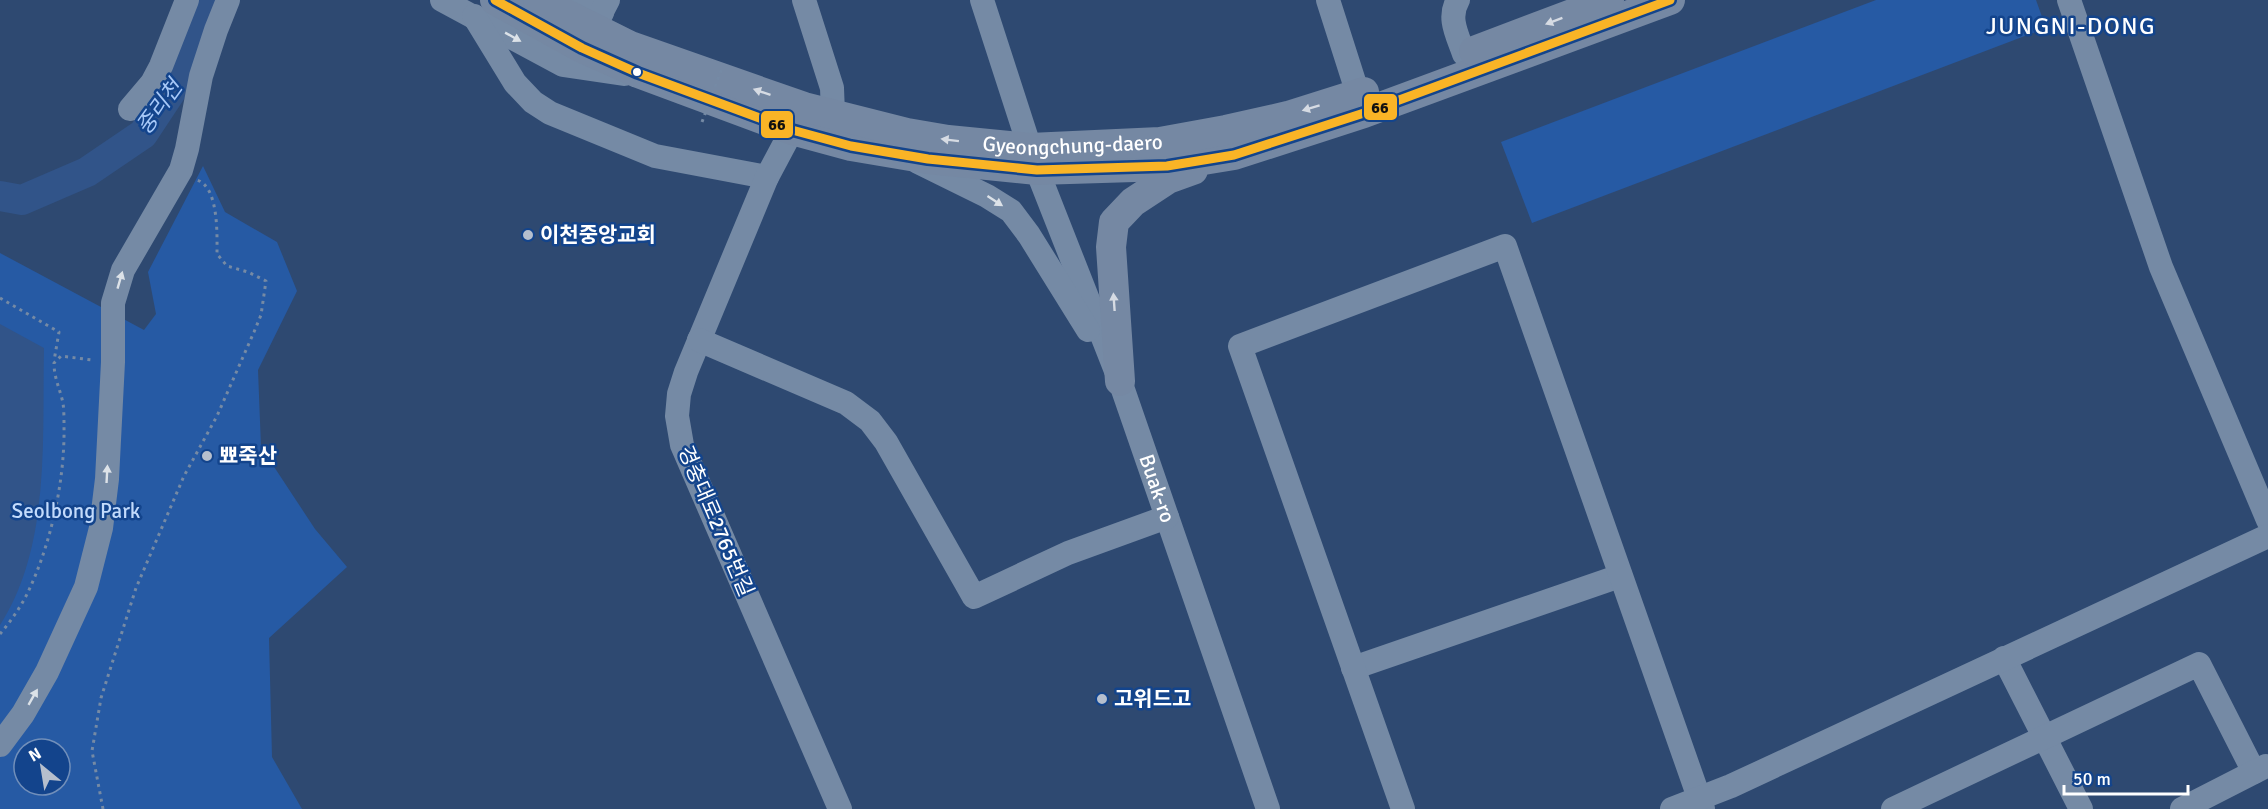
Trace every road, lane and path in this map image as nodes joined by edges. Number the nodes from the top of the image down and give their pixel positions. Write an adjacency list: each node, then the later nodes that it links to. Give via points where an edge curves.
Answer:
1 (187, 0): 19 (street, via 161,66)
2 (228, 0): 26 (street, via 201,76)
3 (244, 0): 26 (street, via 222,60 212,104)
4 (442, 0): 14 (street)
5 (538, 0): 15 (main road, Gyeongchung-daero)
6 (580, 0): 15 (street)
7 (804, 0): 20 (street, via 832,88)
8 (982, 0): 25 (street, Buak-ro)
9 (1328, 0): 18 (street)
10 (1458, 0): 16 (street, via 1452,18)
11 (1609, 0): 16 (main road, Gyeongchung-daero, one-way to 16)
12 (1670, 0): 24 (main road, Gyeongchung-daero, via 1364,113)
13 (2069, 0): 34 (street, via 2161,267)
14 (485, 8): 22 (main road, Gyeongchung-daero, via 652,78); 27 (street, via 516,83 550,113 655,156)
15 (601, 14): 20 (main road, Gyeongchung-daero, one-way to 15, via 669,60)
16 (1464, 54): 18 (main road, Gyeongchung-daero)
17 (722, 68): 21 (path, bridge)
18 (1358, 94): 25 (main road, Gyeongchung-daero, one-way to 25, via 1226,130)
19 (130, 109)
20 (833, 114): 25 (main road, Gyeongchung-daero, one-way to 20)
21 (702, 122)
22 (792, 130): 23 (main road, Gyeongchung-daero); 27 (street, 경충대로2765번길)
23 (905, 155): 25 (main road, Gyeongchung-daero); 32 (street, one-way to 32, via 1011,211)
24 (1234, 155): 25 (main road, Gyeongchung-daero, via 1167,166); 32 (main road, one-way to 24, via 1111,247 1114,222 1133,202 1168,179)
25 (1033, 159): 32 (street, Buak-ro)
26 (180, 172): 30 (street, one-way to 26, via 113,303 123,270); 44 (path, via 203,182 213,197 217,254 227,266 267,281 258,324 217,416 184,476 136,588 101,698 92,751)
27 (766, 177): 29 (street, 경충대로2765번길)
28 (0, 298): 31 (path, via 59,332)
29 (699, 340): 33 (street, via 846,403 870,421 886,442 974,597 1068,553); 45 (street, 경충대로2765번길, via 679,394 677,416 682,445)
30 (113, 362): 31 (path, via 61,356); 41 (street, one-way to 30, via 47,672 86,587 106,489)
31 (54, 363): 37 (path, via 63,404 60,487 28,594)
32 (1120, 381): 33 (street, Buak-ro)
33 (1167, 517): 46 (street, Buak-ro)
34 (2268, 520)
35 (2268, 536): 38 (street)
36 (1620, 576): 39 (street); 39 (street, via 1505,246 1240,346); 43 (street)
37 (0, 634)
38 (2004, 658): 40 (street); 43 (street)
39 (1353, 668): 47 (street)
40 (2045, 737): 42 (street, via 2199,664); 49 (street); 50 (street)
41 (0, 745)
42 (2261, 769): 51 (street)
43 (1700, 804): 48 (street)
44 (103, 809)
45 (840, 809)
46 (1268, 809)
47 (1403, 809)
48 (1672, 809)
49 (1893, 809)
50 (2081, 809)
51 (2182, 809)

